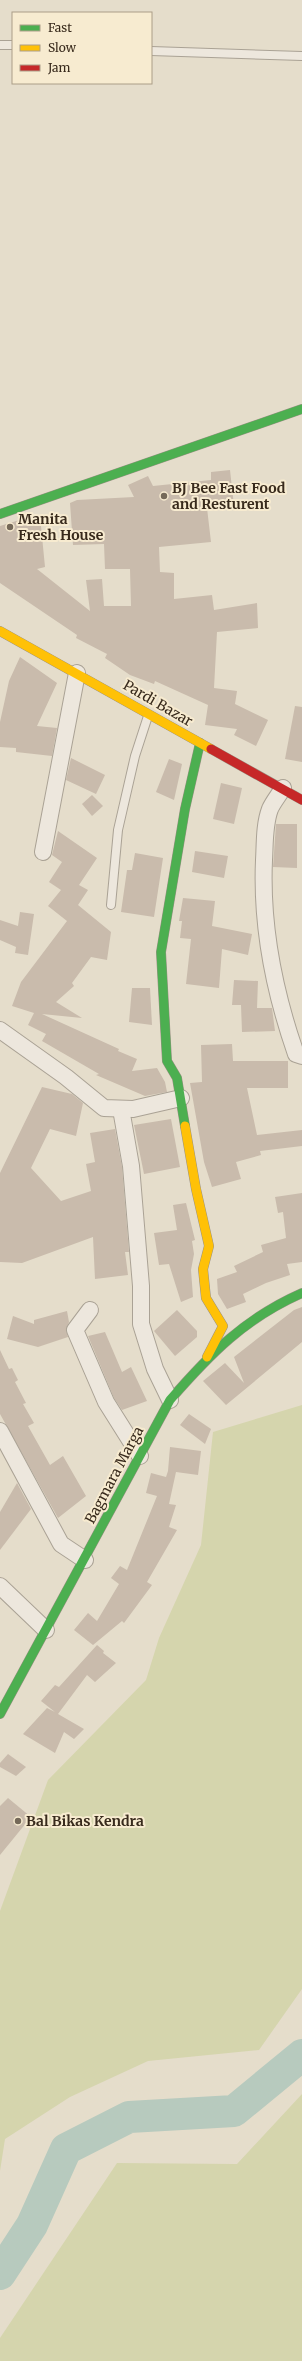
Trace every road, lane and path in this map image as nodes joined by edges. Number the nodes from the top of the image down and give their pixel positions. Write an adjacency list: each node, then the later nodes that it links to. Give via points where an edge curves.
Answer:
1 (0, 45): 2 (lane)
2 (12, 45)
3 (152, 51): 4 (lane)
4 (302, 56)
5 (302, 408): 6 (street)
6 (0, 514)
7 (0, 631): 8 (street, Pardi Bazar)
8 (77, 673): 9 (street, Pardi Bazar); 13 (street)
9 (148, 713): 10 (street, Pardi Bazar); 14 (lane, via 118,830)
10 (200, 742): 11 (street, Pardi Bazar); 17 (street, via 185,809 161,952 167,1061 177,1078)
11 (282, 788): 12 (street, Pardi Bazar); 16 (street, via 270,809 265,840 263,889 266,940 282,1015 296,1054)
12 (302, 800)
13 (43, 852)
14 (111, 905)
15 (0, 1030): 18 (street, via 104,1108)
16 (302, 1056)
17 (181, 1098): 18 (street, via 133,1109); 21 (street, via 196,1190 209,1246 203,1269 206,1298 223,1326)
18 (121, 1109): 22 (street, via 131,1166 141,1286 141,1324 155,1369)
19 (302, 1293): 21 (street, Bagmara Marga, via 279,1303 242,1328)
20 (90, 1310): 24 (street, via 75,1330 106,1402)
21 (207, 1357): 22 (street, Bagmara Marga)
22 (170, 1400): 24 (street, Bagmara Marga)
23 (0, 1431): 25 (street, via 61,1544)
24 (140, 1456): 25 (street, Bagmara Marga)
25 (85, 1560): 27 (street, Bagmara Marga)
26 (0, 1586): 27 (street)
27 (46, 1630): 28 (street, Bagmara Marga)
28 (1, 1710)

